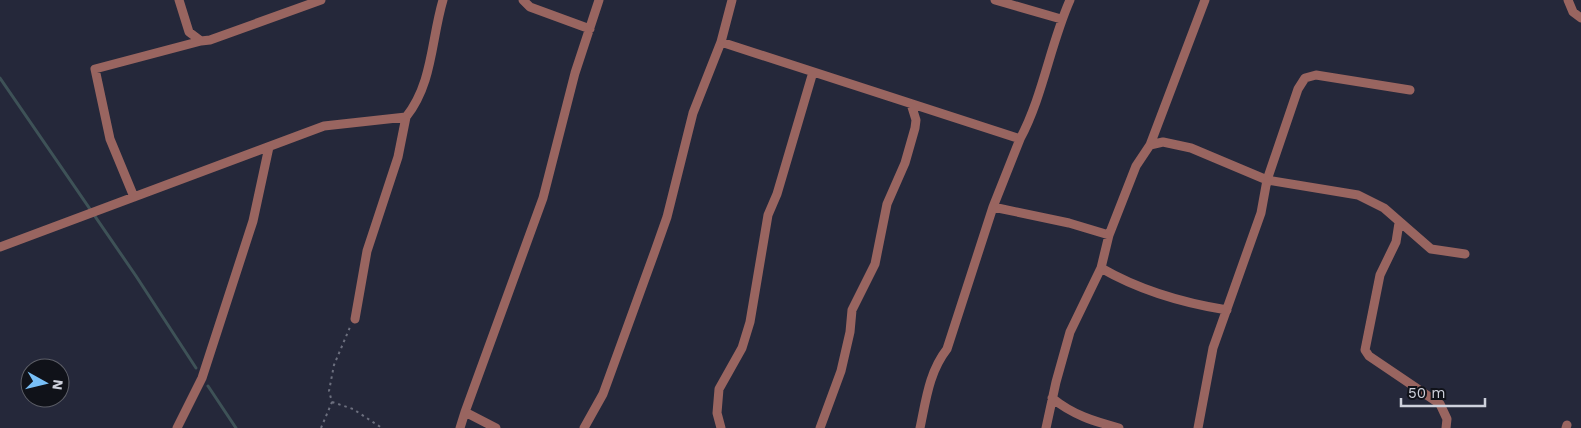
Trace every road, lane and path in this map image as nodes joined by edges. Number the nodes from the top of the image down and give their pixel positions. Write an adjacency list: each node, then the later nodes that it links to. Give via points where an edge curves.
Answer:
1 (179, 0): 14 (street, via 189,32)
2 (321, 0): 14 (street)
3 (443, 0): 19 (street, via 422,92)
4 (523, 0): 13 (street, via 530,7)
5 (599, 0): 13 (street)
6 (732, 0): 15 (street)
7 (995, 0): 12 (street)
8 (1070, 0): 12 (street)
9 (1205, 0): 21 (street)
10 (1568, 0): 11 (street, via 1573,12)
11 (1581, 18)
12 (1061, 19): 20 (street, via 1030,119)
13 (590, 29): 35 (street, via 574,73 543,198)
14 (201, 41): 24 (street, via 95,69 110,139)
15 (721, 42): 16 (street); 41 (street, via 693,113 667,218 603,394)
16 (813, 72): 18 (street); 42 (street, via 768,215 750,322 742,348 719,389 717,413)
17 (1410, 90): 23 (street, via 1316,75 1305,78 1298,89)
18 (912, 104): 20 (street); 43 (street, via 916,120 913,136 887,204 874,264 852,310 841,371)
19 (406, 118): 22 (street, via 324,126); 32 (street, via 398,157 367,251)
20 (1020, 138): 25 (street)
21 (1150, 145): 23 (street, via 1163,142 1191,148); 27 (street, via 1136,166)
22 (269, 147): 24 (street); 36 (street, via 253,220 202,378)
23 (1267, 180): 26 (street, via 1358,196 1384,208); 31 (street, via 1260,212)
24 (134, 197): 28 (street)
25 (993, 207): 27 (street); 44 (street, via 947,349 933,373)
26 (1399, 223): 29 (street, via 1431,249); 48 (street, via 1396,242 1380,275 1365,350 1369,356 1440,404 1447,419)
27 (1109, 235): 30 (street)
28 (0, 247)
29 (1466, 254)
30 (1101, 268): 31 (street, via 1168,297); 33 (street, via 1070,332)
31 (1227, 310): 47 (street, via 1213,348)
32 (355, 316): 34 (path, via 334,365 329,391)
33 (1052, 398): 45 (street); 46 (street, via 1084,419)
34 (332, 402): 37 (path); 38 (path, via 353,409)
35 (465, 412): 39 (street); 40 (street)
36 (177, 428)
37 (321, 428)
38 (382, 428)
39 (460, 428)
40 (496, 428)
41 (584, 428)
42 (721, 428)
43 (820, 428)
44 (920, 428)
45 (1046, 428)
46 (1119, 428)
47 (1198, 428)
48 (1446, 428)

